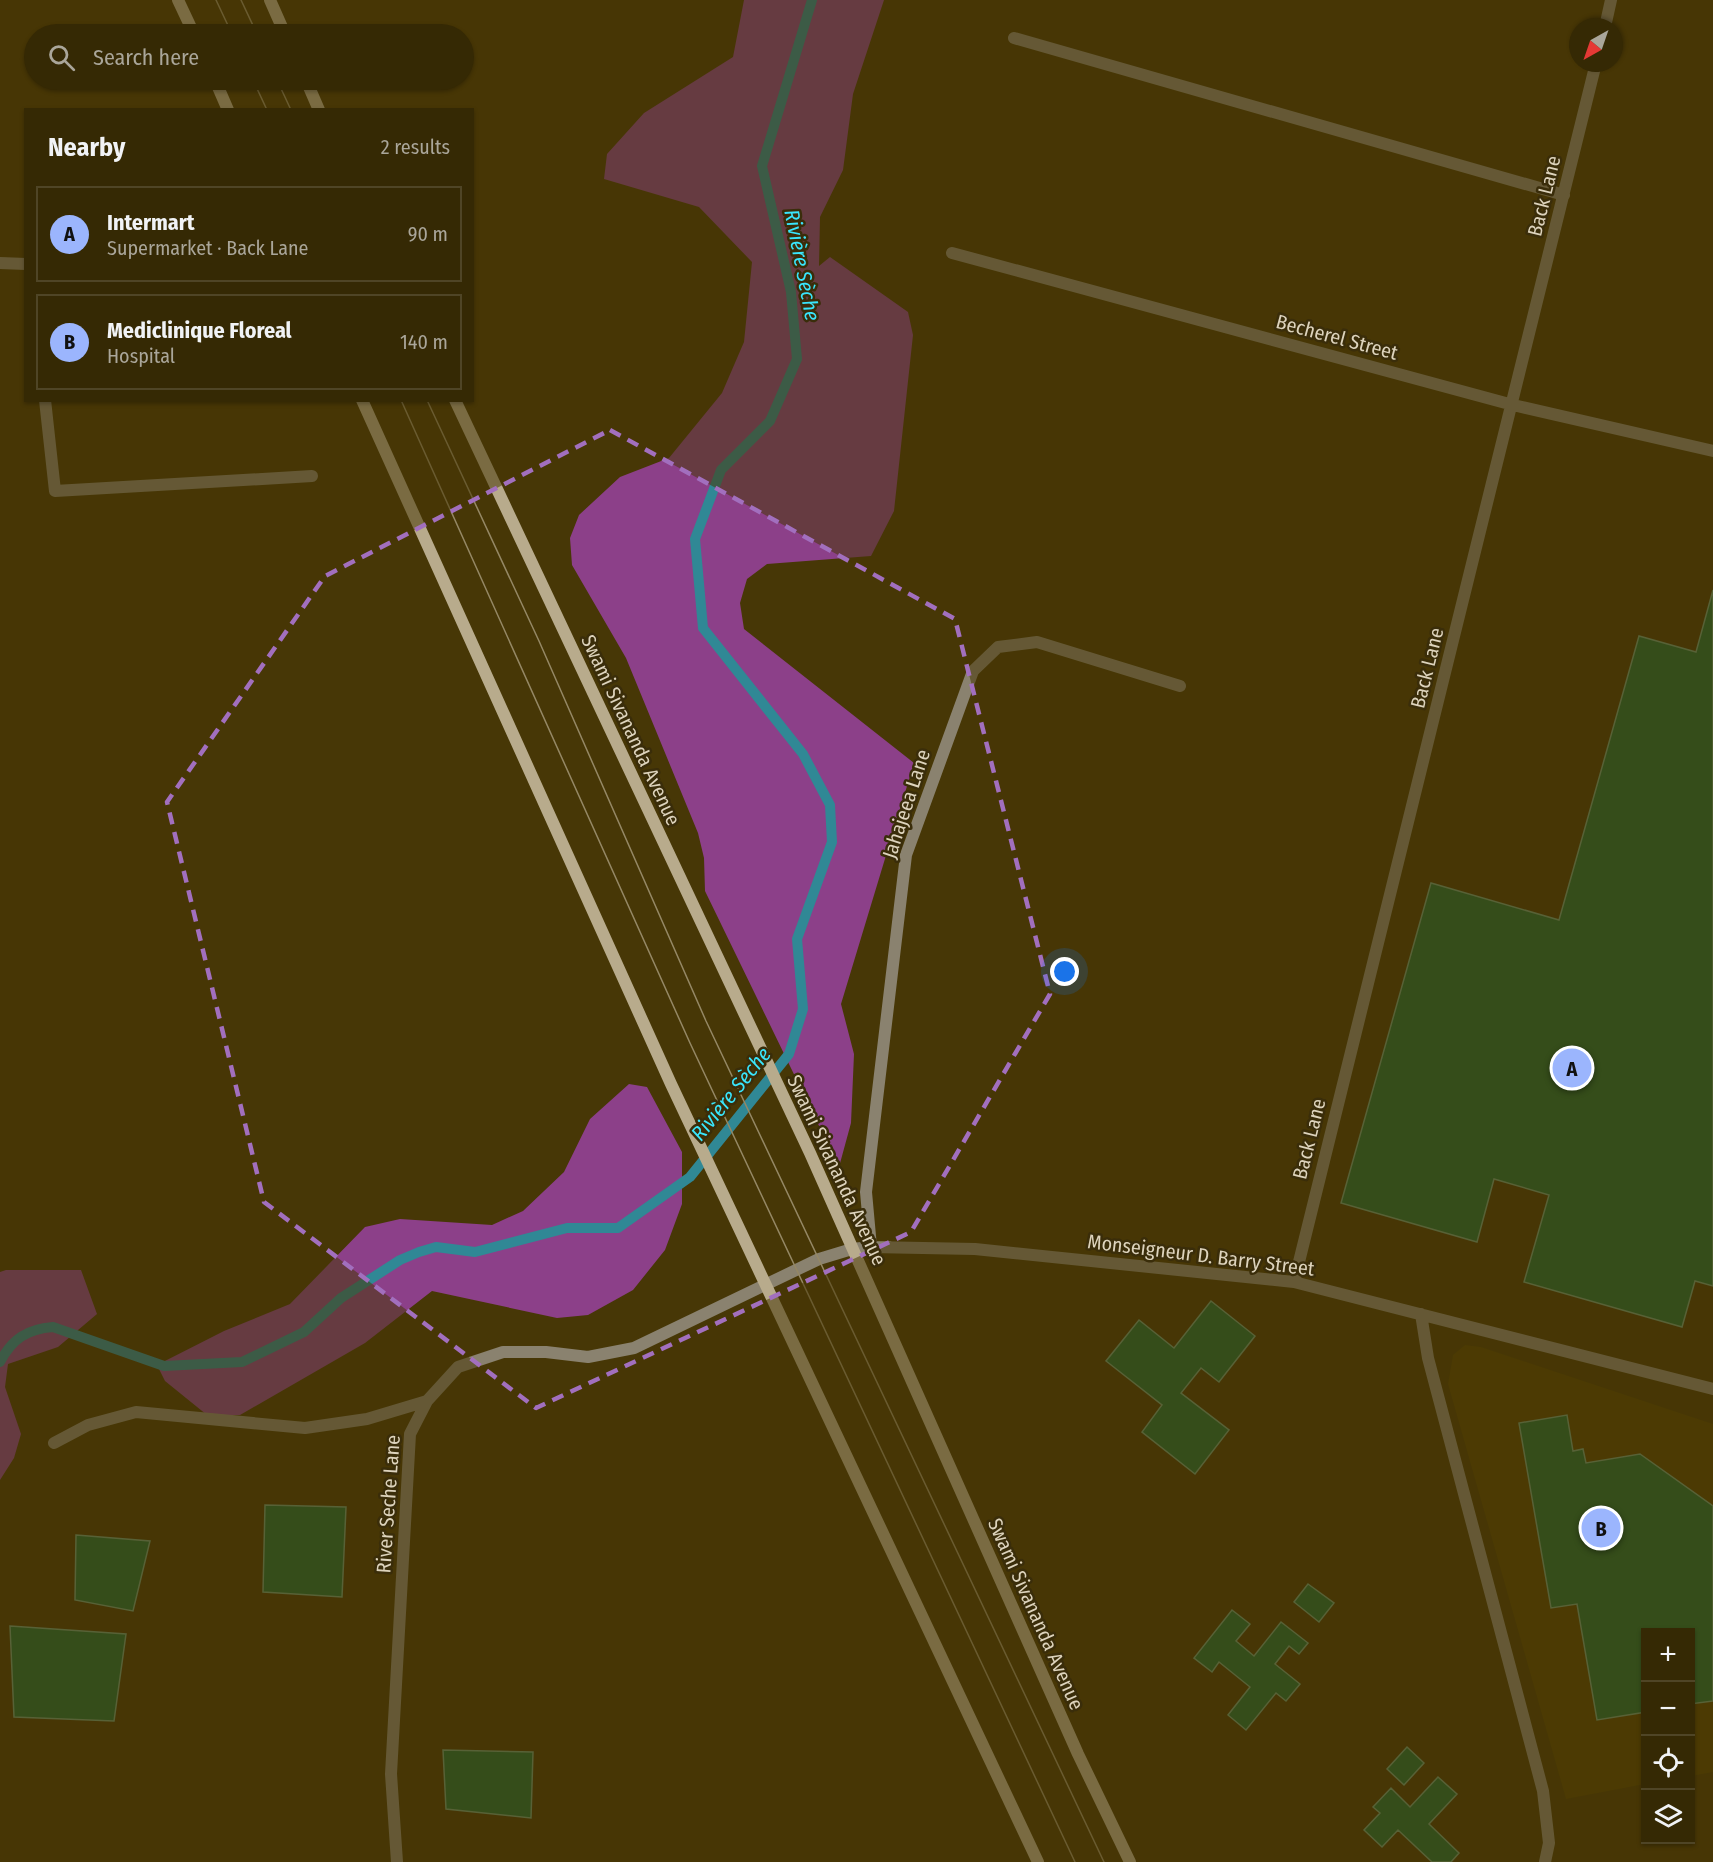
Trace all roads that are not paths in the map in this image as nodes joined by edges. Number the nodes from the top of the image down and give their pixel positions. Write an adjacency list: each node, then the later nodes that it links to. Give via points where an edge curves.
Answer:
1 (178, 0): 5 (street)
2 (270, 0): 6 (street)
3 (1611, 0): 4 (street)
4 (1607, 18)
5 (189, 24)
6 (281, 24)
7 (1014, 38): 13 (street)
8 (1594, 72): 13 (street, Back Lane)
9 (219, 90): 11 (street)
10 (310, 90): 12 (street)
11 (227, 108)
12 (318, 108)
13 (1564, 195): 20 (street, Back Lane)
14 (952, 253): 20 (street, Becherel Street)
15 (0, 263): 16 (street)
16 (24, 264)
17 (45, 402): 22 (street, via 55,491)
18 (363, 402): 27 (street)
19 (456, 402): 25 (street, Swami Sivananda Avenue)
20 (1513, 405): 21 (street, Becherel Street); 26 (street, Back Lane)
21 (1713, 451)
22 (312, 476)
23 (1180, 686): 24 (street, Jahajeea Lane, via 1037,642 998,647 973,671 906,855 866,1192)
24 (872, 1247): 25 (street, Monseigneur D. Barry Street); 26 (street, Monseigneur D. Barry Street, via 975,1249)
25 (852, 1249): 27 (street, River Seche Lane, via 819,1258); 34 (street, Swami Sivananda Avenue)
26 (1294, 1282): 28 (street, Monseigneur D. Barry Street)
27 (764, 1283): 30 (street, River Seche Lane, via 634,1348 588,1357 503,1352 458,1366); 33 (street)
28 (1421, 1314): 29 (street, Monseigneur D. Barry Street); 35 (street, via 1428,1358 1543,1791 1549,1843)
29 (1713, 1389)
30 (427, 1401): 31 (street, via 367,1419 304,1428 136,1412 88,1425); 32 (street, River Seche Lane, via 410,1434 391,1774)
31 (54, 1443)
32 (397, 1862)
33 (1038, 1862)
34 (1130, 1862)
35 (1545, 1862)

